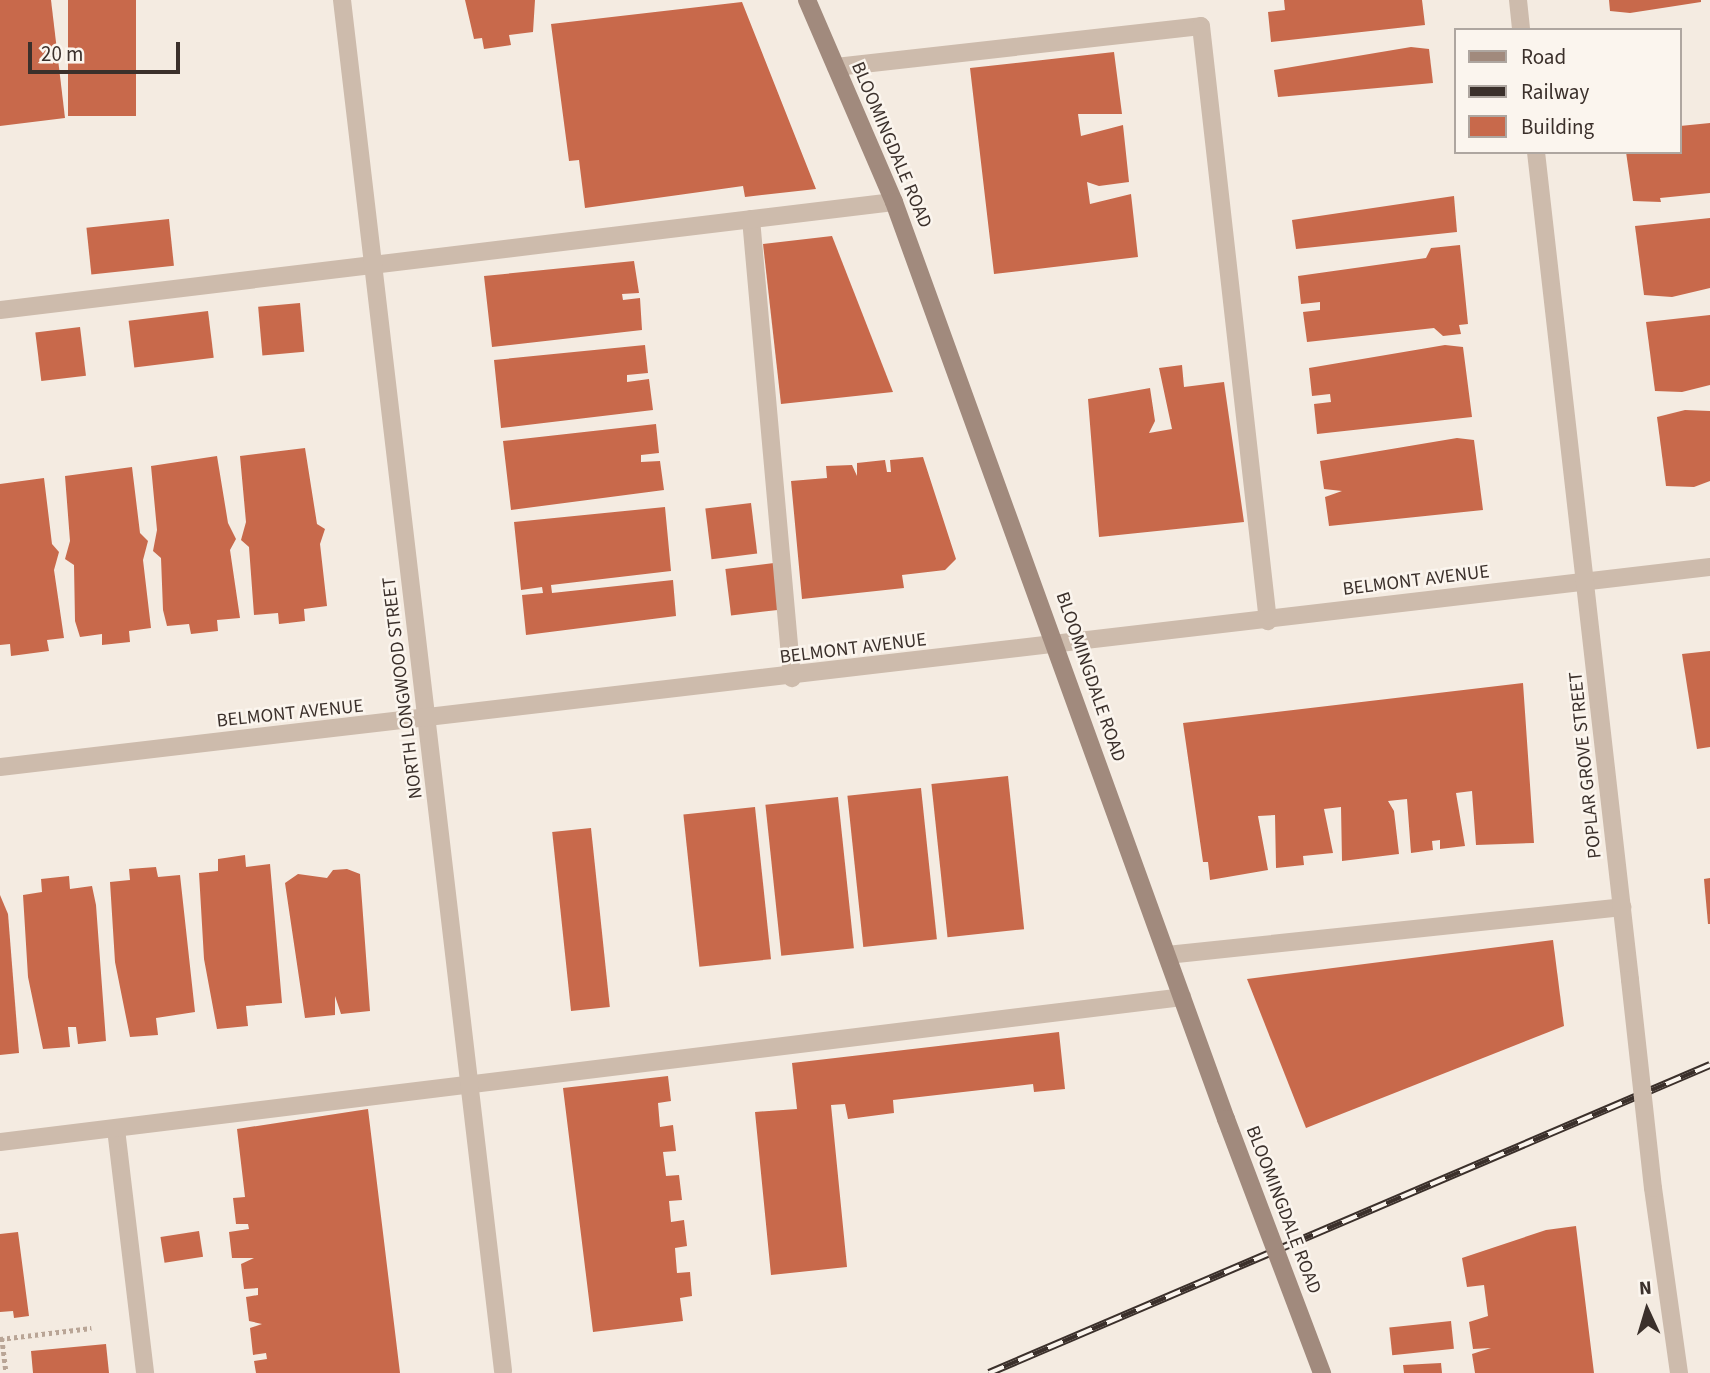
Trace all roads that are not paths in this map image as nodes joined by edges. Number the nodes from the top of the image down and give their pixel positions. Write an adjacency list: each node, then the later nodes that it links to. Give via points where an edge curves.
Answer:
1 (342, 0): 9 (street, NORTH LONGWOOD STREET)
2 (807, 0): 5 (main road, BLOOMINGDALE ROAD)
3 (1518, 0): 4 (street)
4 (1521, 28)
5 (836, 67): 7 (main road, BLOOMINGDALE ROAD); 13 (street, via 1202,26)
6 (1536, 154): 12 (street, POPLAR GROVE STREET)
7 (894, 202): 8 (street); 14 (main road, BLOOMINGDALE ROAD)
8 (751, 219): 9 (street); 15 (street)
9 (374, 264): 10 (street); 16 (street, NORTH LONGWOOD STREET)
10 (0, 310)
11 (1710, 567): 12 (street, BELMONT AVENUE)
12 (1587, 580): 13 (street, BELMONT AVENUE); 18 (street, POPLAR GROVE STREET)
13 (1268, 621): 14 (street, BELMONT AVENUE)
14 (1057, 647): 15 (street, BELMONT AVENUE); 19 (main road, BLOOMINGDALE ROAD)
15 (792, 678): 16 (street, BELMONT AVENUE)
16 (428, 719): 17 (street, BELMONT AVENUE); 21 (street, NORTH LONGWOOD STREET)
17 (0, 767)
18 (1622, 907): 19 (street); 27 (street, POPLAR GROVE STREET, bridge)
19 (1167, 955): 20 (main road, BLOOMINGDALE ROAD)
20 (1182, 997): 21 (street); 26 (main road, BLOOMINGDALE ROAD, bridge)
21 (470, 1085): 22 (street); 24 (street, NORTH LONGWOOD STREET)
22 (116, 1129): 23 (street); 25 (street)
23 (0, 1142)
24 (503, 1371)
25 (145, 1373)
26 (1322, 1373)
27 (1679, 1373)

